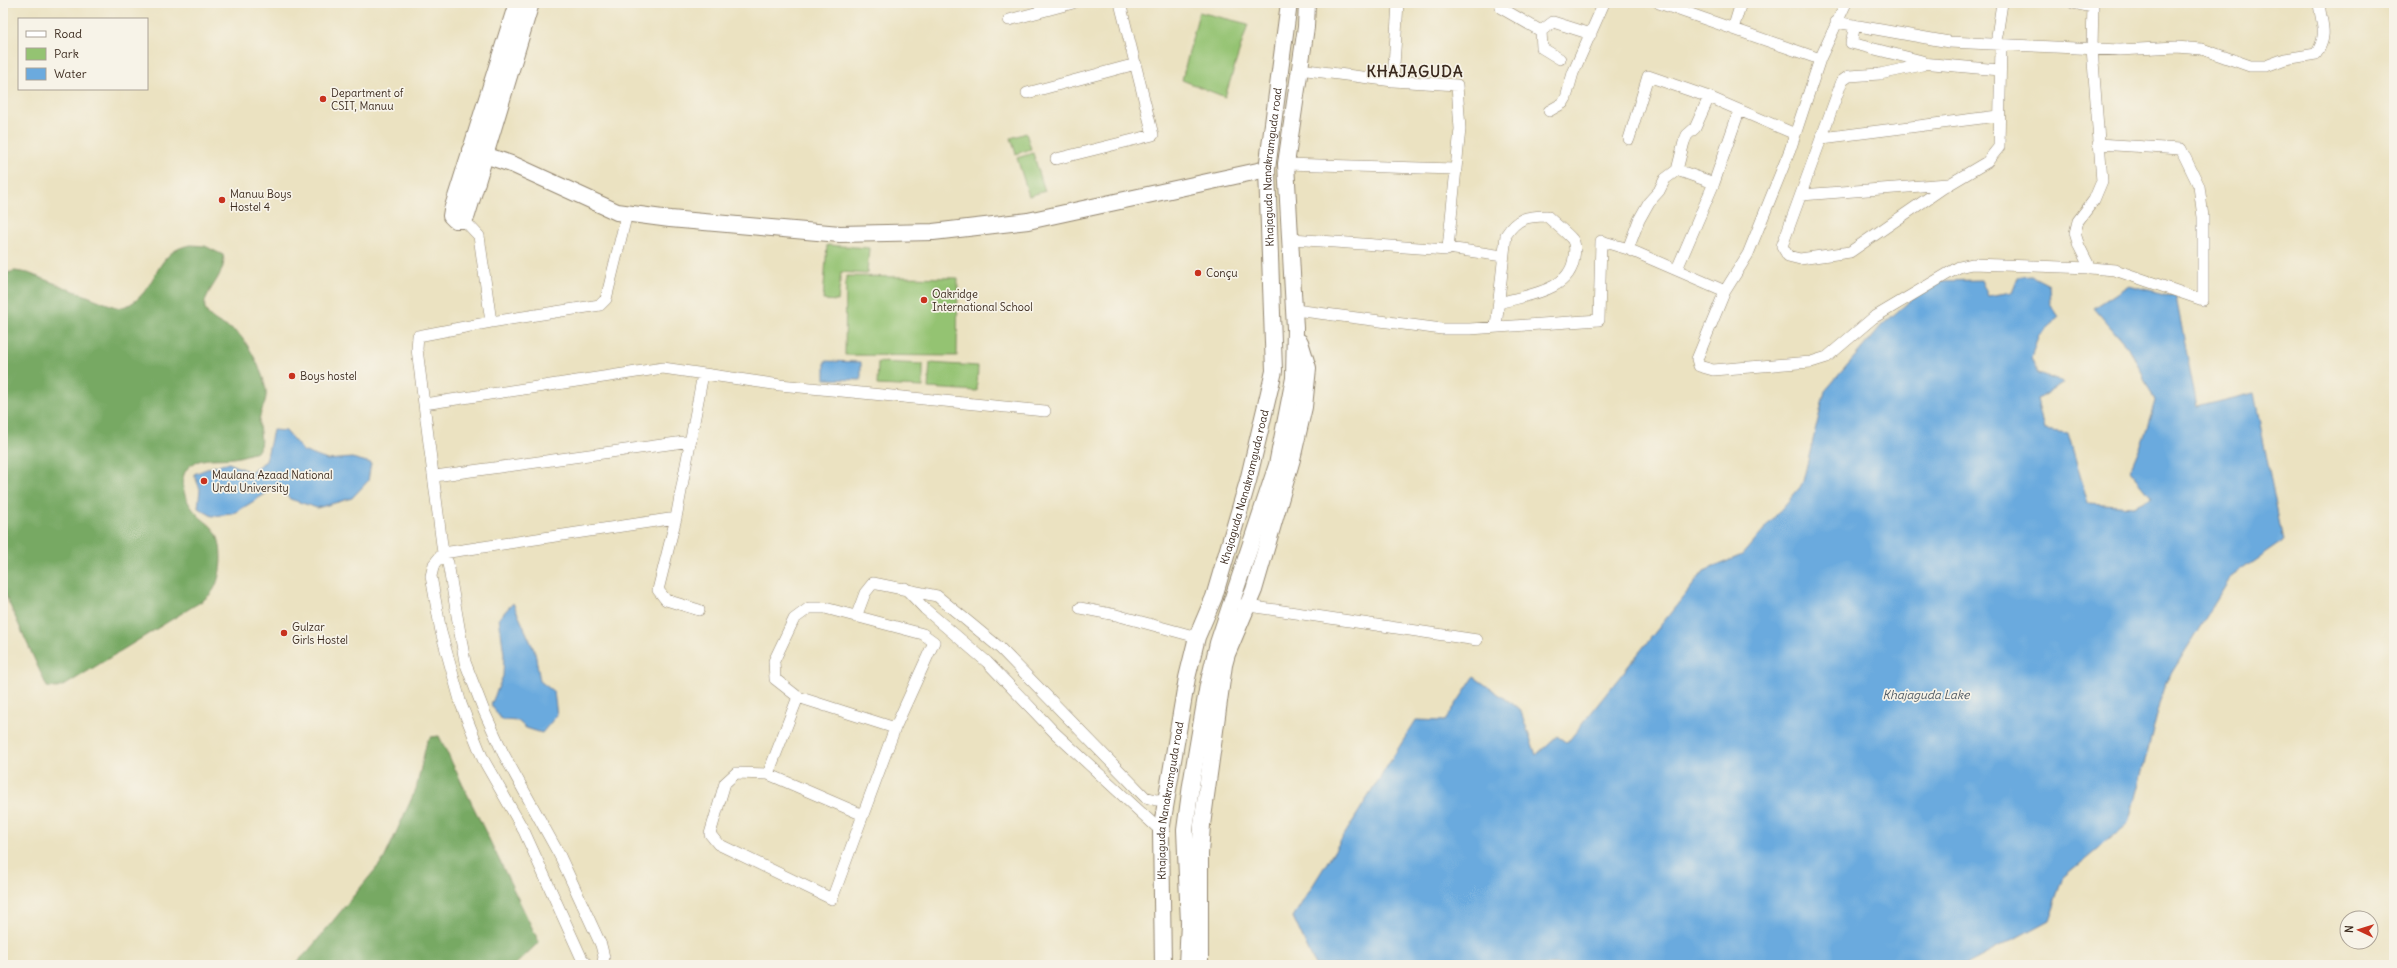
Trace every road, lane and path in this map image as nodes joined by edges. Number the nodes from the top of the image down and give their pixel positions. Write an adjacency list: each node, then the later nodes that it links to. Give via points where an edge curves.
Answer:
1 (517, 3): 41 (main road)
2 (531, 3): 41 (main road)
3 (1073, 3): 17 (street)
4 (1120, 3): 28 (street)
5 (1289, 3): 45 (main road, Khajaguda Nanakramguda road)
6 (1307, 3): 29 (main road, Khajaguda Nanakramguda road)
7 (1398, 3): 31 (street)
8 (1604, 3): 22 (street)
9 (1659, 3): 20 (street)
10 (1741, 3): 20 (street)
11 (1846, 3): 18 (street)
12 (2002, 3): 23 (street)
13 (2073, 3): 15 (street)
14 (2319, 3): 24 (street, via 2324,34 2316,54 2285,59 2266,66 2250,66 2202,49 2176,46 2120,50)
15 (2093, 5): 24 (street)
16 (1501, 8): 21 (street)
17 (1009, 20)
18 (1836, 22): 19 (street); 26 (street)
19 (1855, 25): 23 (street, via 1949,42); 27 (street, via 1850,43)
20 (1733, 29): 26 (street)
21 (1541, 31): 22 (street, via 1553,22); 25 (street, via 1542,48)
22 (1590, 34): 34 (street, via 1563,104)
23 (1999, 40): 24 (street); 30 (street)
24 (2092, 48): 40 (street)
25 (1560, 59)
26 (1820, 59): 37 (street)
27 (1922, 63): 30 (street); 38 (street, via 1880,74 1848,76 1842,81)
28 (1136, 64): 32 (street); 42 (street, via 1153,135)
29 (1299, 69): 31 (street); 43 (main road, Khajaguda Nanakramguda road)
30 (1999, 70): 36 (street)
31 (1393, 81): 44 (street, via 1457,85 1460,129)
32 (1027, 93)
33 (1709, 97): 35 (street); 39 (street, via 1648,76); 46 (street, via 1696,128 1687,135)
34 (1549, 111)
35 (1739, 111): 37 (street); 47 (street)
36 (1998, 116): 38 (street); 48 (street, via 1999,147 1987,162)
37 (1795, 134): 58 (street, via 1748,254)
38 (1822, 138): 49 (street)
39 (1629, 139)
40 (2098, 144): 56 (street, via 2102,181 2094,200 2078,221 2075,233); 56 (street, via 2181,149 2199,186 2203,217 2203,300 2115,270)
41 (478, 153): 50 (main road, via 514,164 617,212); 51 (main road)
42 (1056, 159)
43 (1286, 164): 44 (street); 52 (main road, Khajaguda Nanakramguda road)
44 (1454, 169): 53 (street)
45 (1267, 170): 50 (main road, via 1028,221 933,232 840,234); 75 (main road, Khajaguda Nanakramguda road, via 1274,371 1248,481 1224,564)
46 (1677, 170): 47 (street); 54 (street, via 1665,178 1659,191 1649,202)
47 (1714, 183): 57 (street)
48 (1949, 184): 49 (street); 49 (street, via 1850,252 1800,259 1788,256 1782,246)
49 (1801, 195)
50 (627, 213): 61 (street, via 606,298 600,305)
51 (458, 218): 61 (street, via 479,236)
52 (1292, 239): 53 (street, via 1447,250); 60 (main road, Khajaguda Nanakramguda road)
53 (1448, 248): 55 (street)
54 (1628, 249): 57 (street); 62 (street, via 1601,240 1599,320)
55 (1503, 256): 59 (street); 59 (street, via 1506,235 1514,223 1535,216 1547,216 1572,240 1575,248 1573,264 1568,274 1557,284 1546,291)
56 (2090, 268): 58 (street, via 1972,264 1959,268 1872,318 1827,357 1811,362 1704,369 1699,366 1697,359)
57 (1677, 269): 58 (street)
58 (1725, 291)
59 (1499, 303): 62 (street)
60 (1295, 310): 62 (street, via 1420,328); 71 (main road, Khajaguda Nanakramguda road, via 1294,378 1284,436)
61 (490, 322): 64 (street, via 418,336 416,349)
62 (1496, 327)
63 (703, 374): 64 (street, via 676,369 649,370); 65 (street, via 788,386); 66 (street)
64 (424, 404): 67 (street)
65 (1045, 411)
66 (691, 441): 67 (street); 68 (street)
67 (435, 476): 69 (street)
68 (676, 518): 69 (street); 73 (street, via 658,590 666,600)
69 (443, 553): 84 (street, via 434,564 431,576 441,632 462,704 483,759 524,831 582,959); 85 (street, via 448,563 465,662 503,753 563,863 601,945 604,957)
70 (904, 588): 74 (street, via 873,582); 81 (street, via 937,596 1000,648 1145,797); 83 (street, via 987,662 1055,733)
71 (1239, 604): 76 (street); 78 (main road, Khajaguda Nanakramguda road, via 1216,648)
72 (1080, 608): 75 (street)
73 (699, 610)
74 (858, 617): 77 (street, via 815,607 808,608 794,619 774,661 775,679); 79 (street, via 923,634 934,642)
75 (1197, 637): 81 (main road, Khajaguda Nanakramguda road, via 1187,678)
76 (1476, 640)
77 (798, 697): 79 (street); 80 (street)
78 (1210, 718): 87 (main road, Khajaguda Nanakramguda road, via 1190,785 1186,830 1189,923); 88 (main road, via 1200,854)
79 (895, 728): 82 (street)
80 (768, 774): 82 (street); 82 (street, via 744,772 729,777 710,834 718,844 832,899)
81 (1167, 799): 83 (main road, Khajaguda Nanakramguda road)
82 (863, 815)
83 (1161, 831): 86 (main road, Khajaguda Nanakramguda road)
84 (588, 965)
85 (602, 965)
86 (1163, 965)
87 (1187, 965)
88 (1200, 965)

